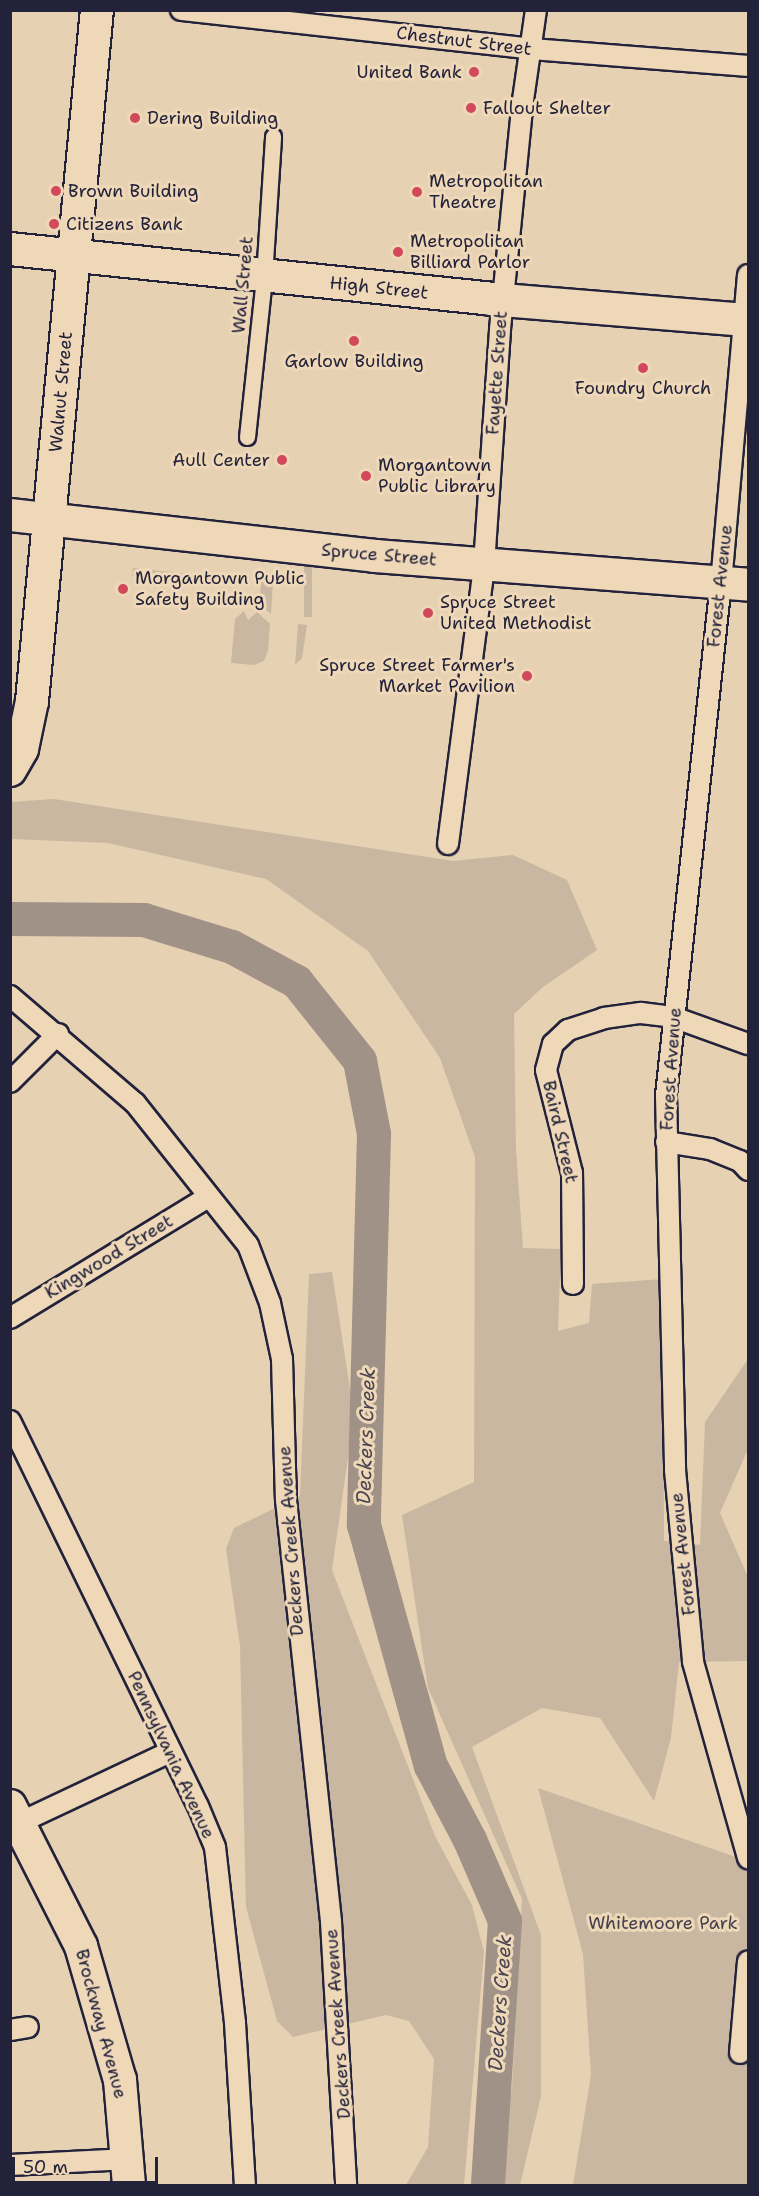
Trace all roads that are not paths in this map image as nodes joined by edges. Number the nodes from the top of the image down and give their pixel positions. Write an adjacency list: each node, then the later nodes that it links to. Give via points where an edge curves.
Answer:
1 (97, 10): 8 (main road, Walnut Street)
2 (181, 10): 4 (street, Chestnut Street)
3 (536, 10): 4 (street, Fayette Street)
4 (532, 49): 5 (street, Chestnut Street); 11 (street, Fayette Street)
5 (748, 66)
6 (273, 136): 10 (street, Wall Street)
7 (10, 249): 8 (main road, High Street)
8 (73, 256): 10 (main road, High Street); 15 (main road, Walnut Street)
9 (748, 275): 12 (street, Forest Avenue)
10 (264, 277): 11 (main road, High Street); 13 (street, Wall Street)
11 (502, 300): 12 (main road, High Street); 16 (street, Fayette Street)
12 (746, 319): 17 (street, Forest Avenue)
13 (247, 437)
14 (10, 515): 15 (main road, Spruce Street)
15 (49, 520): 16 (main road, Spruce Street, via 239,543); 18 (main road, Walnut Street, via 32,700)
16 (484, 565): 17 (main road, Spruce Street); 19 (street, Fayette Street)
17 (735, 584): 21 (street, Forest Avenue)
18 (14, 756)
19 (448, 844)
20 (10, 996): 22 (street, Deckers Creek Avenue)
21 (673, 1017): 23 (street, Baird Street); 25 (street, Forest Avenue); 28 (street, Baird Street, via 641,1013 604,1018 568,1030 553,1044 546,1070 572,1173)
22 (58, 1034): 24 (street); 27 (street, Deckers Creek Avenue, via 135,1103)
23 (748, 1044)
24 (10, 1082)
25 (666, 1142): 26 (street, via 710,1149 740,1161); 33 (street, Forest Avenue, via 675,1470 693,1662)
26 (748, 1170)
27 (208, 1197): 29 (street, Kingwood Street); 39 (street, Deckers Creek Avenue, via 248,1245 270,1303 282,1359 286,1500 331,1922)
28 (573, 1284)
29 (10, 1318)
30 (10, 1421): 31 (street, Pennsylvania Avenue)
31 (170, 1752): 32 (street); 38 (street, Pennsylvania Avenue, via 214,1847 221,1883)
32 (15, 1815): 37 (main road, Brockway Avenue, via 81,1946 120,2080)
33 (748, 1858)
34 (748, 1961): 35 (street)
35 (740, 2053)
36 (10, 2165): 37 (street)
37 (129, 2172)
38 (245, 2186)
39 (346, 2186)

